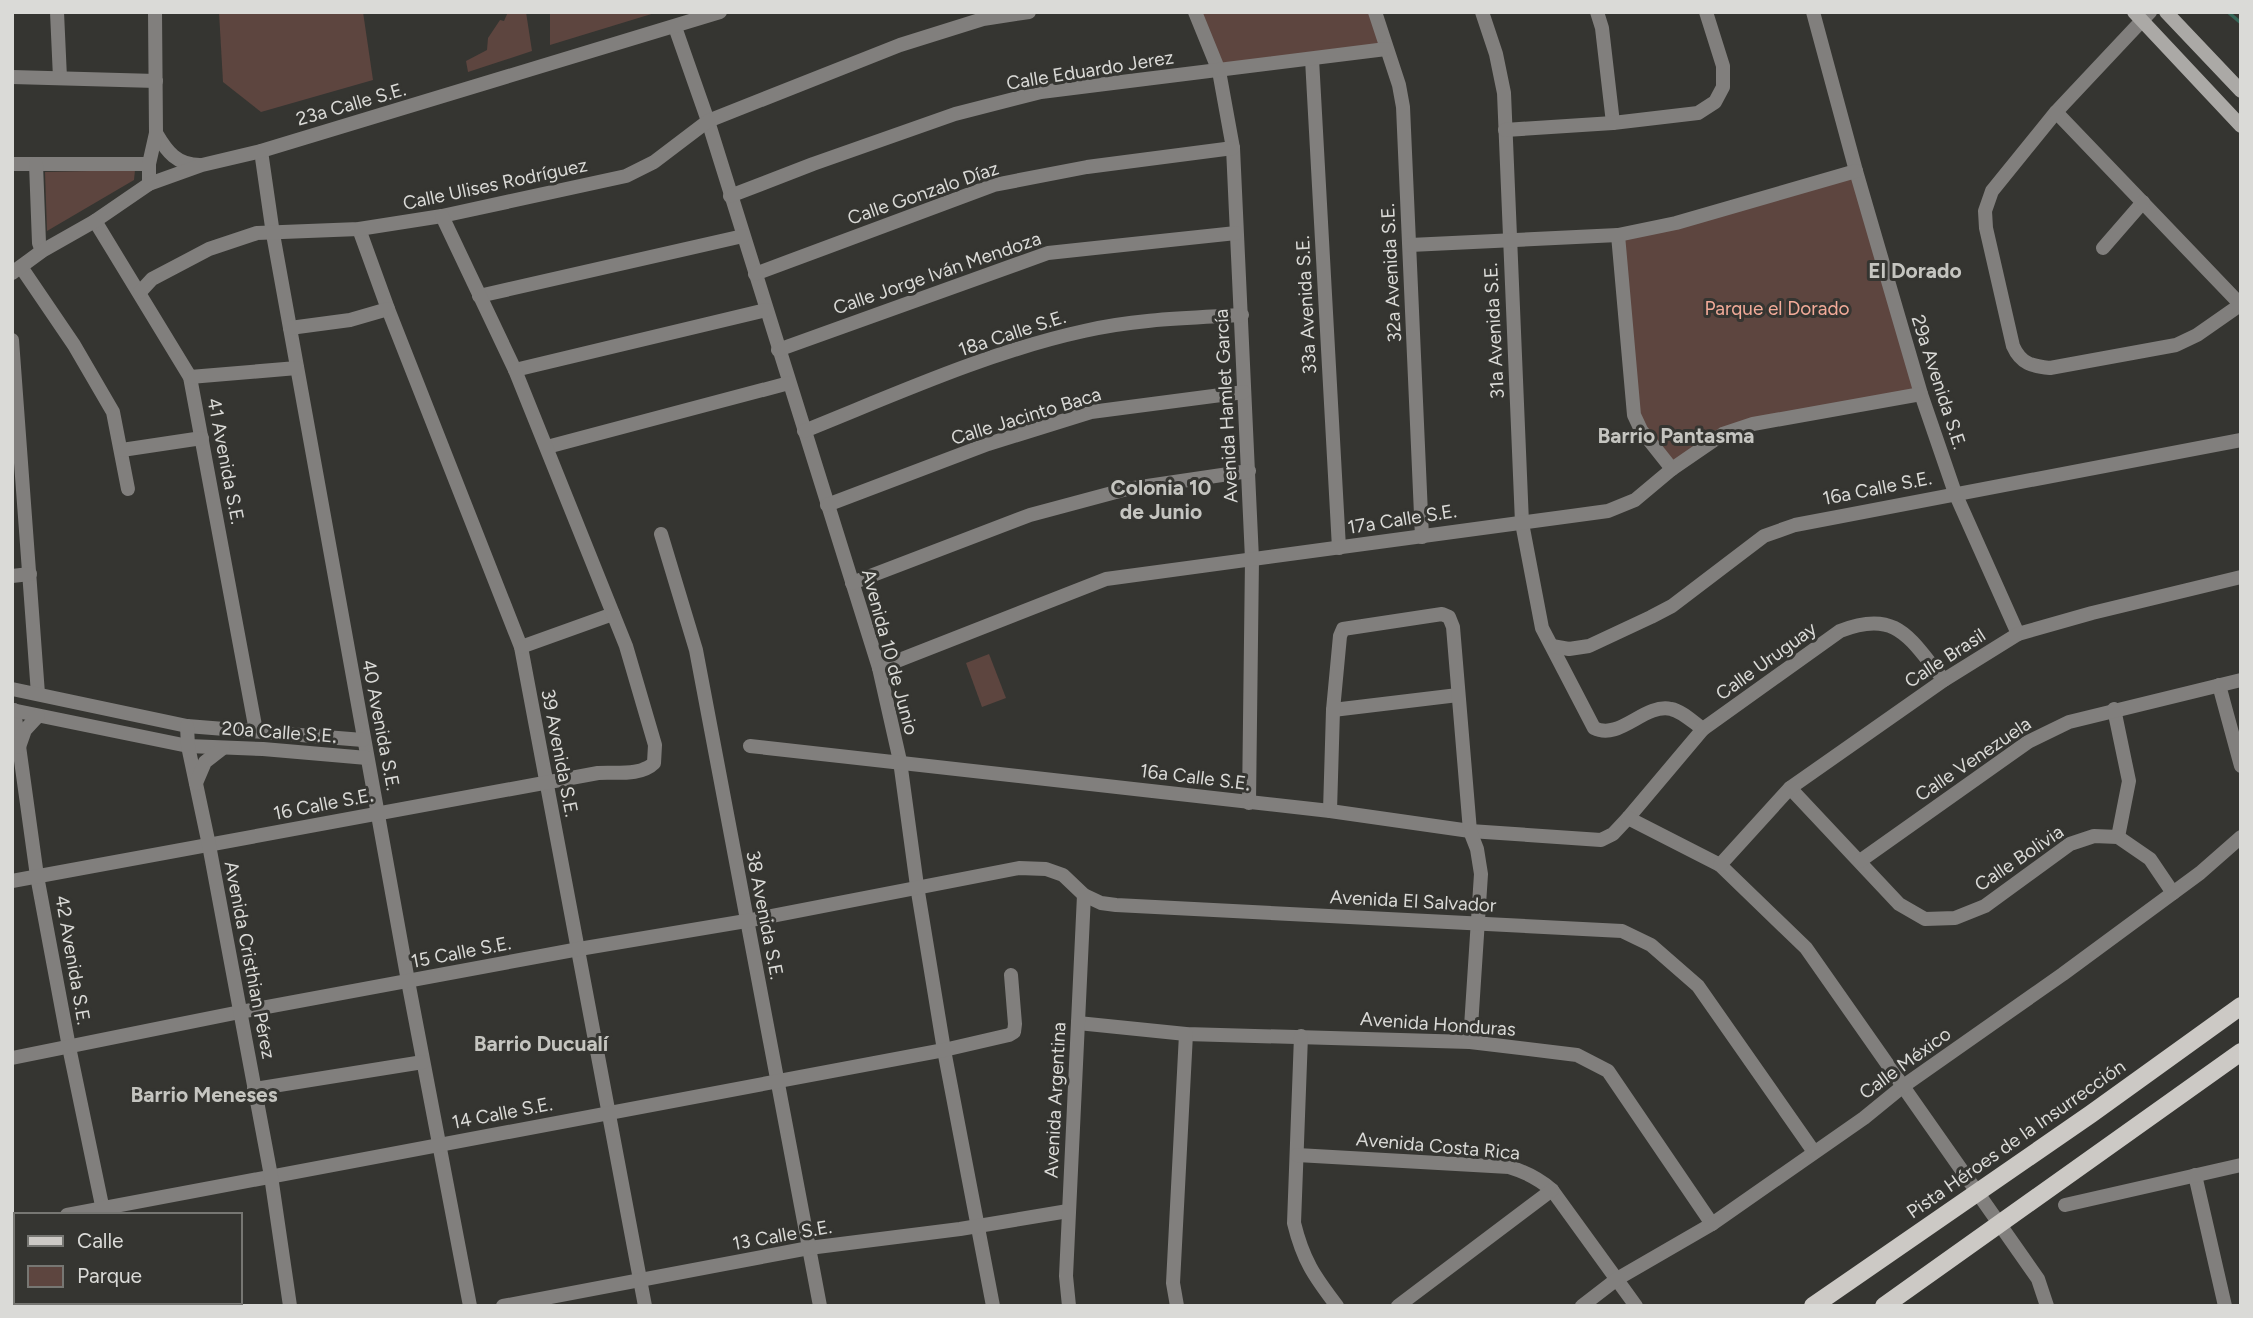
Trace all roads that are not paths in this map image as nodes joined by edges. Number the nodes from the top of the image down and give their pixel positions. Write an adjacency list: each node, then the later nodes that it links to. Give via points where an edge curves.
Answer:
1 (57, 12): 18 (street)
2 (155, 12): 19 (street)
3 (720, 12): 13 (street, 23a Calle S.E.)
4 (1029, 12): 23 (street, Calle Ulises Rodríguez, via 983,19 900,45)
5 (1195, 12): 16 (street, Avenida Hamlet García)
6 (1375, 12): 14 (street, 32a Avenida S.E.)
7 (1482, 12): 26 (street, 31a Avenida S.E., via 1504,93)
8 (1597, 12): 24 (street)
9 (1706, 12): 24 (street, via 1723,65 1723,87 1715,102 1698,113)
10 (1813, 12): 34 (street, 29a Avenida S.E.)
11 (2166, 12): 20 (main road)
12 (2142, 15): 21 (street); 22 (main road)
13 (675, 27): 23 (street, Avenida 10 de Junio); 29 (street, 23a Calle S.E.)
14 (1386, 49): 15 (street, Calle Eduardo Jerez); 46 (street, 32a Avenida S.E., via 1403,107)
15 (1312, 59): 16 (street, Calle Eduardo Jerez); 80 (street, 33a Avenida S.E.)
16 (1219, 71): 28 (street, Avenida Hamlet García); 36 (street, Calle Eduardo Jerez, via 1041,92 955,114)
17 (12, 77): 18 (street)
18 (60, 78): 19 (street)
19 (156, 81): 27 (street)
20 (2241, 91)
21 (2056, 112): 37 (street); 53 (street, via 1992,191 1985,211 2018,358 2050,368 2176,345)
22 (2234, 112): 25 (main road)
23 (708, 121): 36 (street, Avenida 10 de Junio); 38 (street, Calle Ulises Rodríguez, via 654,162 626,176)
24 (1613, 123): 26 (street)
25 (2241, 126)
26 (1505, 130): 45 (street, 31a Avenida S.E.)
27 (156, 134): 32 (street); 33 (street, via 177,160)
28 (1233, 148): 41 (street, Avenida Hamlet García); 50 (street, Calle Gonzalo Díaz, via 1087,167 994,185)
29 (261, 151): 33 (street, 23a Calle S.E.); 42 (street, 40 Avenida S.E.)
30 (12, 164): 31 (street)
31 (36, 164): 32 (street); 48 (street)
32 (149, 164): 35 (street)
33 (202, 165): 35 (street, 23a Calle S.E.)
34 (1856, 171): 43 (street); 65 (street, 29a Avenida S.E.)
35 (149, 184): 39 (street, 23a Calle S.E.)
36 (730, 196): 44 (street, Avenida 10 de Junio)
37 (2143, 202): 47 (street); 53 (street)
38 (442, 216): 40 (street, Calle Ulises Rodríguez); 52 (street)
39 (95, 221): 48 (street, 23a Calle S.E.); 51 (street, 41 Avenida S.E.)
40 (359, 229): 42 (street, Calle Ulises Rodríguez); 54 (street, 39 Avenida S.E.)
41 (1236, 233): 56 (street, Avenida Hamlet García); 59 (street, Calle Jorge Iván Mendoza, via 1048,253)
42 (273, 234): 51 (street, Calle Ulises Rodríguez, via 257,233 209,249 152,279); 57 (street, 40 Avenida S.E.)
43 (1618, 235): 45 (street); 72 (street, via 1634,415)
44 (743, 236): 50 (street, Avenida 10 de Junio); 52 (street)
45 (1509, 240): 46 (street); 77 (street, 31a Avenida S.E.)
46 (1410, 245): 79 (street, 32a Avenida S.E.)
47 (2104, 248)
48 (42, 251): 49 (street, 23a Calle S.E.)
49 (16, 270): 71 (street, via 74,345 113,412)
50 (755, 274): 55 (street, Avenida 10 de Junio)
51 (140, 292): 62 (street, 41 Avenida S.E.)
52 (479, 296): 61 (street)
53 (2240, 305)
54 (388, 309): 57 (street, via 350,320); 89 (street, 39 Avenida S.E.)
55 (766, 310): 59 (street, Avenida 10 de Junio); 61 (street)
56 (1242, 315): 64 (street, Avenida Hamlet García); 66 (street, 18a Calle S.E., via 1085,330 1021,348)
57 (290, 328): 60 (street, 40 Avenida S.E.)
58 (12, 340): 69 (street)
59 (778, 350): 63 (street, Avenida 10 de Junio)
60 (297, 368): 62 (street); 104 (street, 40 Avenida S.E.)
61 (515, 370): 70 (street)
62 (190, 377): 67 (street, 41 Avenida S.E.)
63 (789, 383): 66 (street, Avenida 10 de Junio); 70 (street)
64 (1244, 392): 73 (street, Avenida Hamlet García); 76 (street, Calle Jacinto Baca, via 1091,412 988,444)
65 (1921, 394): 72 (street, 17a Calle S.E., via 1753,424 1723,434); 75 (street, 29a Avenida S.E.)
66 (804, 431): 76 (street, Avenida 10 de Junio)
67 (202, 438): 71 (street); 103 (street, 41 Avenida S.E.)
68 (2241, 440): 75 (street, 16a Calle S.E.)
69 (16, 444): 82 (street)
70 (547, 447): 86 (street)
71 (122, 450): 74 (street)
72 (1672, 470): 77 (street, 17a Calle S.E., via 1635,500 1608,511)
73 (1249, 471): 81 (street, Avenida Hamlet García); 85 (street, via 1127,489 1030,514)
74 (128, 489)
75 (1955, 493): 87 (street, 29a Avenida S.E.); 88 (street, 16a Calle S.E., via 1774,532 1651,617 1589,646)
76 (827, 505): 85 (street, Avenida 10 de Junio)
77 (1522, 523): 79 (street, 17a Calle S.E.); 88 (street, 31a Avenida S.E., via 1536,607)
78 (661, 534): 130 (street, 38 Avenida S.E., via 696,650)
79 (1422, 537): 80 (street, 17a Calle S.E.)
80 (1339, 548): 81 (street, 17a Calle S.E.)
81 (1252, 559): 90 (street, 17a Calle S.E., via 1106,579); 115 (street, Avenida Hamlet García)
82 (30, 574): 83 (street); 95 (street)
83 (12, 576)
84 (2241, 577): 87 (street, Calle Brasil)
85 (852, 583): 90 (street, Avenida 10 de Junio)
86 (613, 614): 89 (street); 112 (street, 16 Calle S.E., via 655,745 654,763 641,771)
87 (2018, 634): 91 (street, Calle Brasil)
88 (1552, 646): 102 (street, 31a Avenida S.E., via 1564,676 1594,728 1601,732 1667,708)
89 (521, 647): 112 (street, 39 Avenida S.E.)
90 (878, 668): 110 (street, Avenida 10 de Junio)
91 (1944, 680): 102 (street, Calle Uruguay, via 1905,634 1885,623 1860,623 1840,631); 114 (street, Calle Brasil)
92 (2241, 680): 93 (street, Calle Venezuela)
93 (2219, 685): 97 (street, Calle Venezuela); 111 (street)
94 (12, 689): 95 (street, 20a Calle S.E.)
95 (38, 694): 101 (street, 20a Calle S.E.)
96 (1458, 695): 99 (street); 99 (street, via 1452,627 1449,617 1441,614 1343,629); 119 (street)
97 (2114, 709): 120 (street, via 2129,782); 123 (street, Calle Venezuela, via 2068,722 2028,742)
98 (13, 710): 100 (street, 20a Calle S.E.); 107 (street, 42 Avenida S.E.)
99 (1333, 710): 116 (street)
100 (38, 716): 105 (street, 20a Calle S.E.); 107 (street, via 25,730)
101 (187, 726): 103 (street, 20a Calle S.E.); 105 (street)
102 (1703, 729): 118 (street, Calle Uruguay)
103 (256, 731): 104 (street, 20a Calle S.E.)
104 (363, 740): 109 (street, 40 Avenida S.E.)
105 (188, 746): 108 (street, 20a Calle S.E.); 113 (street, Avenida Cristhian Pérez)
106 (750, 746): 110 (street, 16a Calle S.E.)
107 (19, 747): 125 (street, 42 Avenida S.E.)
108 (223, 748): 109 (street, 20a Calle S.E.); 113 (street, via 205,762)
109 (367, 758): 117 (street, 40 Avenida S.E.)
110 (900, 761): 115 (street, 16a Calle S.E.); 127 (street, Avenida 10 de Junio)
111 (2241, 766)
112 (546, 783): 117 (street, 16 Calle S.E.); 132 (street, 39 Avenida S.E.)
113 (196, 784): 122 (street, Avenida Cristhian Pérez)
114 (1790, 788): 123 (street, Calle Bolivia); 124 (street, Calle Brasil)
115 (1249, 803): 116 (street, 16a Calle S.E.)
116 (1330, 811): 119 (street, 16a Calle S.E.)
117 (378, 813): 122 (street, 16 Calle S.E.); 134 (street, 40 Avenida S.E.)
118 (1628, 818): 119 (street, 16a Calle S.E., via 1601,841); 124 (street)
119 (1470, 831): 131 (street, via 1481,874)
120 (2118, 837): 123 (street, Calle Bolivia, via 2094,836 2070,844 1985,906 1955,918 1925,919 1899,904); 128 (street, via 2150,859)
121 (2241, 837): 128 (street, Calle México)
122 (209, 845): 125 (street, 16 Calle S.E.); 136 (street, Avenida Cristhian Pérez)
123 (1860, 861)
124 (1720, 865): 147 (street, via 1806,948)
125 (37, 876): 126 (street, 16 Calle S.E.); 141 (street, 42 Avenida S.E.)
126 (12, 880)
127 (917, 886): 129 (street, Avenida El Salvador, via 1019,868 1046,869 1063,875); 130 (street, 15 Calle S.E.); 142 (street, Avenida 10 de Junio)
128 (2173, 893): 147 (street, Calle México)
129 (1084, 895): 131 (street, Avenida El Salvador, via 1116,905); 137 (street, Avenida Argentina)
130 (746, 921): 132 (street, 15 Calle S.E.); 146 (street, 38 Avenida S.E.)
131 (1478, 923): 140 (street); 151 (street, Avenida El Salvador, via 1622,931 1651,945 1698,986)
132 (579, 949): 134 (street, 15 Calle S.E.); 149 (street, 39 Avenida S.E.)
133 (1011, 975): 142 (street, 14 Calle S.E., via 1014,1031)
134 (408, 981): 136 (street, 15 Calle S.E.); 145 (street, 40 Avenida S.E.)
135 (2241, 1006): 157 (main road, Pista Héroes de la Insurrección)
136 (240, 1012): 141 (street, 15 Calle S.E.); 148 (street, Avenida Cristhian Pérez)
137 (1078, 1023): 138 (street, Avenida Honduras); 160 (street, Avenida Argentina)
138 (1186, 1034): 139 (street, Avenida Honduras); 175 (street, via 1173,1283)
139 (1301, 1036): 140 (street, Avenida Honduras); 152 (street)
140 (1470, 1042): 163 (street, Avenida Honduras, via 1577,1055 1608,1071)
141 (69, 1047): 144 (street, 15 Calle S.E.); 159 (street, 42 Avenida S.E.)
142 (944, 1049): 146 (street, 14 Calle S.E.); 164 (street, Avenida 10 de Junio)
143 (2241, 1052): 162 (main road)
144 (12, 1058)
145 (423, 1062): 148 (street); 150 (street, 40 Avenida S.E.)
146 (778, 1081): 149 (street, 14 Calle S.E.); 165 (street, 38 Avenida S.E.)
147 (1902, 1087): 151 (street, Calle México); 157 (street)
148 (254, 1089): 155 (street, Avenida Cristhian Pérez)
149 (610, 1112): 150 (street, 14 Calle S.E.); 167 (street, 39 Avenida S.E.)
150 (439, 1145): 155 (street, 14 Calle S.E.); 169 (street, 40 Avenida S.E.)
151 (1814, 1152): 163 (street, Calle México)
152 (1297, 1155): 156 (street, Avenida Costa Rica, via 1509,1167 1538,1178); 176 (street, via 1294,1223 1301,1250)
153 (2241, 1165): 154 (street)
154 (2195, 1175): 158 (street); 183 (street)
155 (271, 1176): 159 (street, 14 Calle S.E.); 168 (street, Avenida Cristhian Pérez)
156 (1552, 1190): 166 (street, Avenida Costa Rica); 177 (street)
157 (1977, 1191): 162 (street); 180 (main road, Pista Héroes de la Insurrección)
158 (2065, 1205)
159 (103, 1211): 161 (street, 14 Calle S.E.)
160 (1068, 1211): 164 (street, 13 Calle S.E.); 174 (street, Avenida Argentina)
161 (85, 1213)
162 (1999, 1223): 181 (main road); 182 (street, via 2038,1279)
163 (1712, 1224): 166 (street, Calle México)
164 (978, 1226): 165 (street, 13 Calle S.E.); 173 (street, Avenida 10 de Junio)
165 (809, 1248): 167 (street, 13 Calle S.E.); 172 (street, 38 Avenida S.E.)
166 (1618, 1279): 178 (street, Calle México); 179 (street, Avenida Costa Rica)
167 (640, 1280): 170 (street, 13 Calle S.E.); 171 (street, 39 Avenida S.E.)
168 (290, 1306)
169 (470, 1306)
170 (503, 1306)
171 (645, 1306)
172 (820, 1306)
173 (993, 1306)
174 (1069, 1306)
175 (1177, 1306)
176 (1337, 1306)
177 (1398, 1306)
178 (1582, 1306)
179 (1636, 1306)
180 (1813, 1306)
181 (1884, 1306)
182 (2047, 1306)
183 (2225, 1306)

